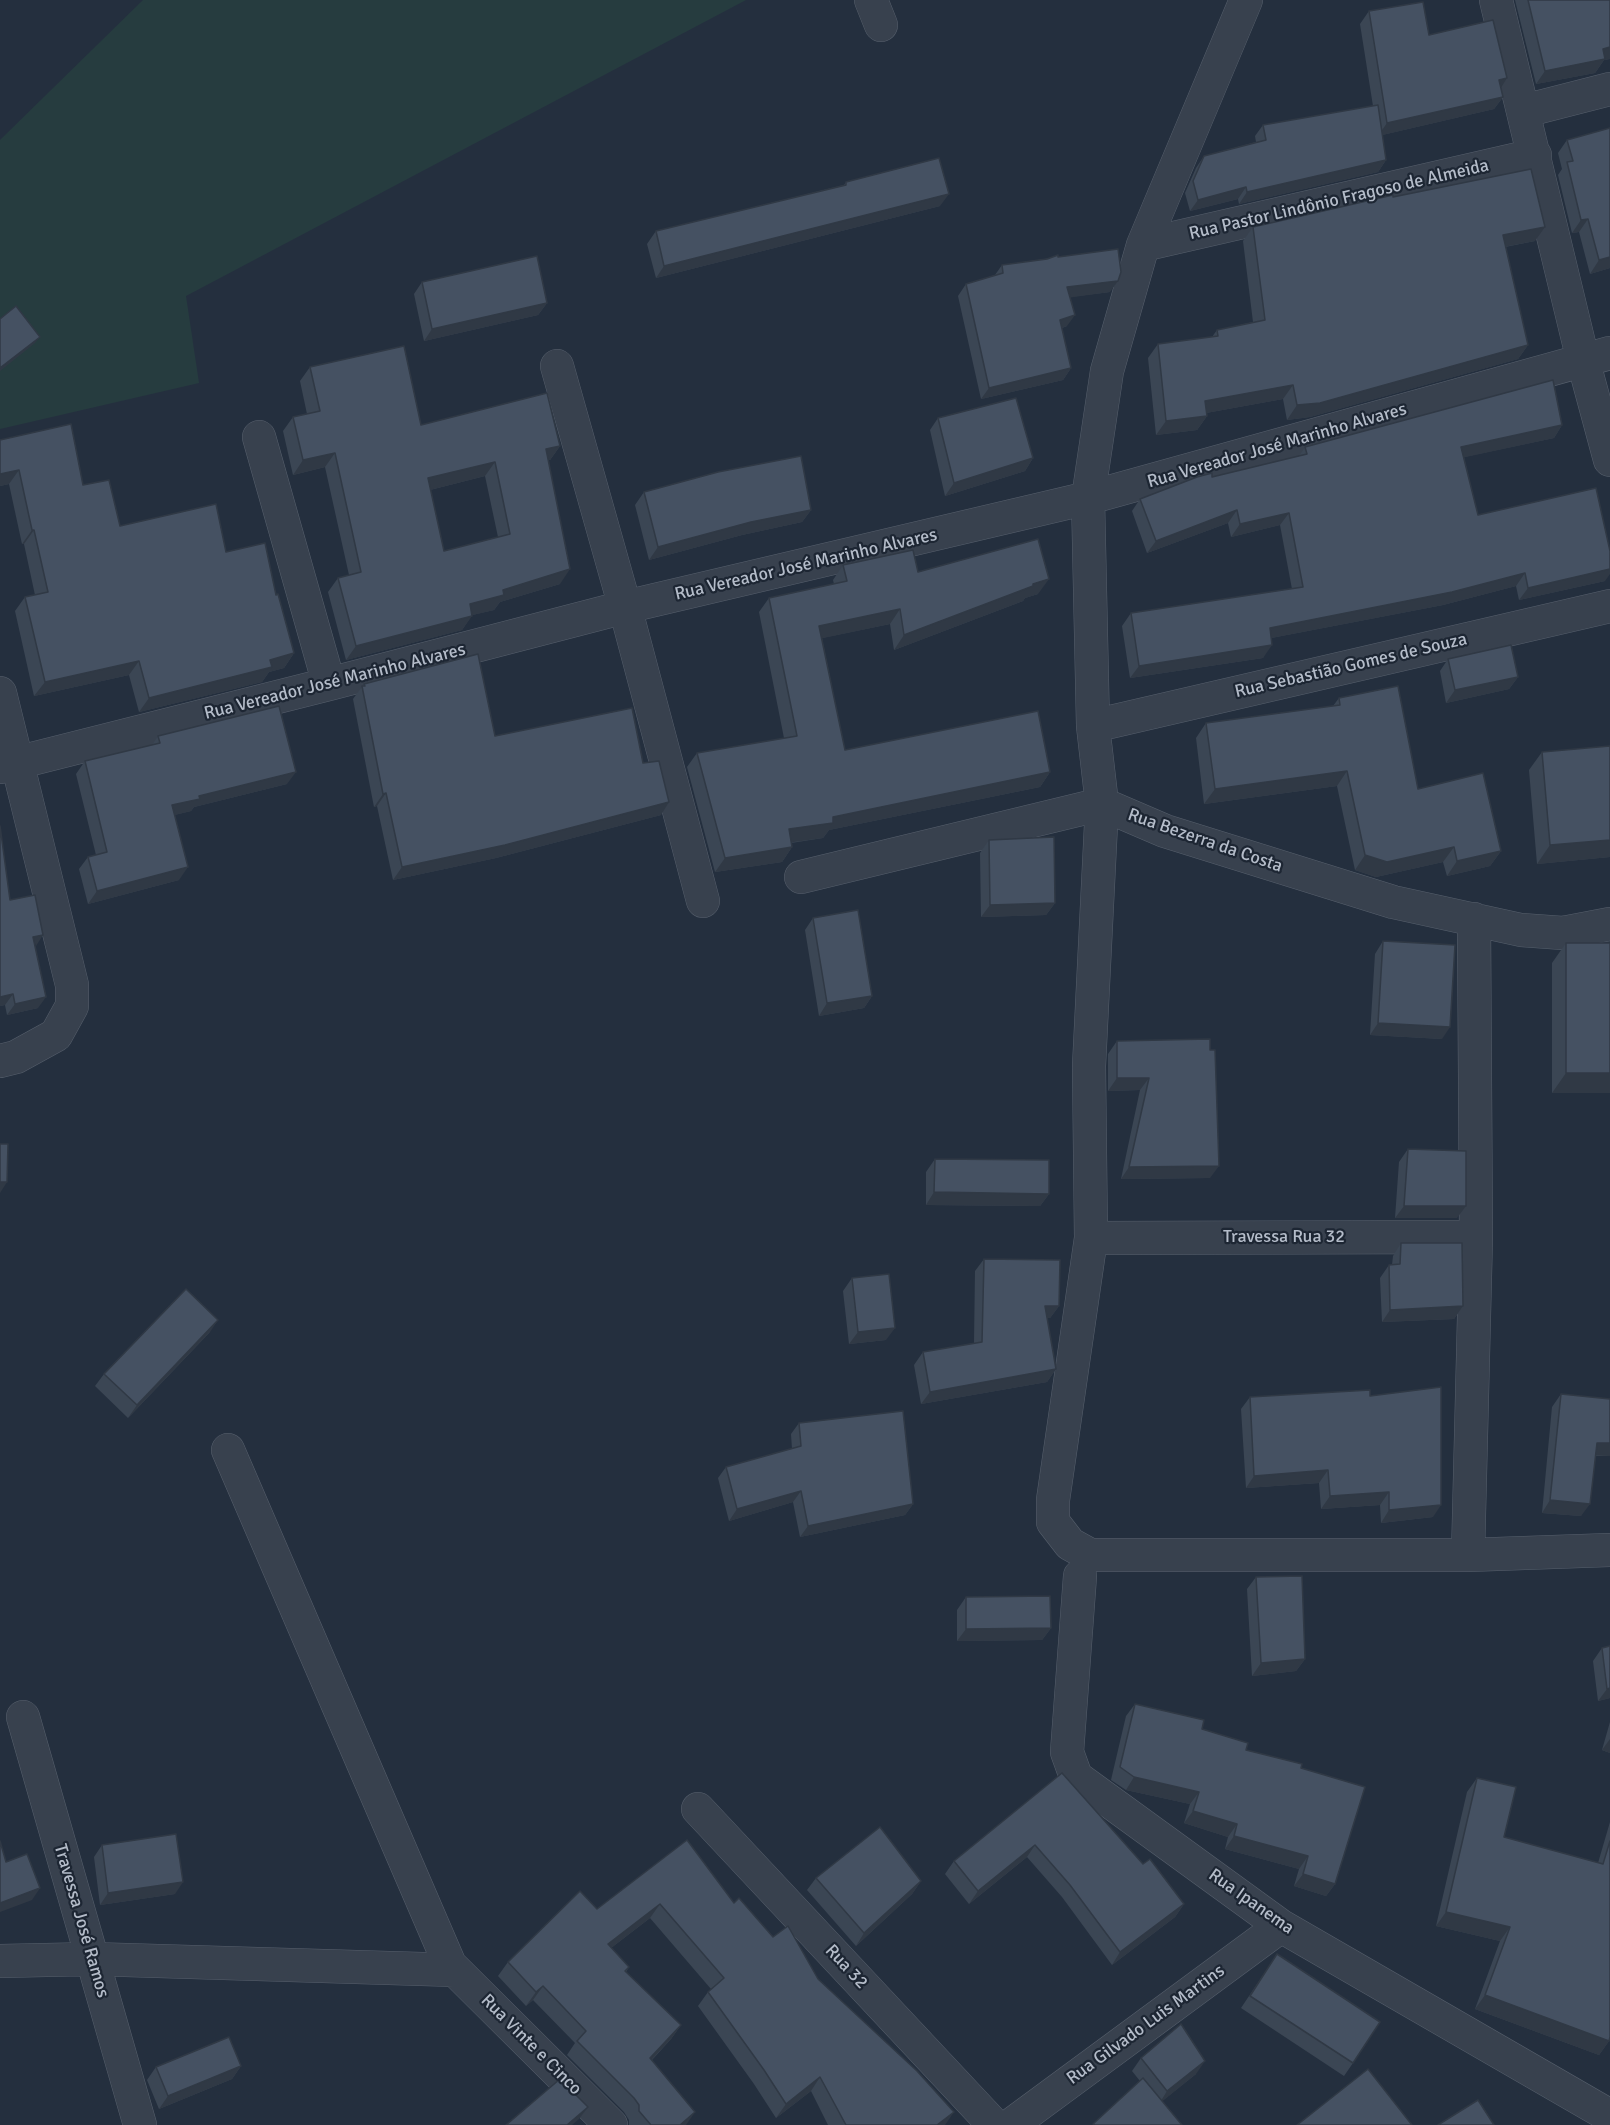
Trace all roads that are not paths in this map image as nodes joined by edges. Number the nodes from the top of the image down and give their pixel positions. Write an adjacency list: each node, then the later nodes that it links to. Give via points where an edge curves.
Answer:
1 (1246, 0): 6 (street)
2 (1496, 0): 4 (street)
3 (1610, 89): 4 (street)
4 (1524, 111): 5 (street)
5 (1534, 155): 6 (street, Rua Pastor Lindônio Fragoso de Almeida); 7 (street)
6 (1143, 245): 11 (street, via 1107,371)
7 (1597, 356): 10 (street); 11 (street, Rua Vereador José Marinho Alvares)
8 (557, 366): 13 (street)
9 (259, 437): 14 (street)
10 (1610, 460)
11 (1088, 498): 13 (street, Rua Vereador José Marinho Alvares); 16 (street)
12 (1610, 606): 16 (street, Rua Sebastião Gomes de Souza)
13 (625, 607): 14 (street, Rua Vereador José Marinho Alvares); 20 (street)
14 (329, 684): 17 (street, Rua Vereador José Marinho Alvares)
15 (0, 693): 17 (street)
16 (1093, 726): 18 (street)
17 (9, 765): 23 (street, via 72,986 72,1006 56,1035 16,1057)
18 (1102, 804): 19 (street); 21 (street, Rua Bezerra da Costa, via 1165,831 1393,903); 25 (street, via 1089,1066)
19 (801, 877)
20 (703, 901)
21 (1474, 919): 22 (street, Rua Bezerra da Costa, via 1521,930 1563,933); 24 (street)
22 (1610, 924)
23 (0, 1061)
24 (1476, 1237): 25 (street, Travessa Rua 32); 28 (street)
25 (1091, 1238): 28 (street, via 1053,1500 1053,1522 1070,1544 1090,1555)
26 (228, 1450): 35 (street)
27 (1610, 1550): 28 (street)
28 (1468, 1555)
29 (1080, 1576): 32 (street, Rua Ipanema, via 1067,1752 1076,1777)
30 (23, 1717): 33 (street, Travessa José Ramos)
31 (698, 1809): 39 (street, Rua 32)
32 (1281, 1926): 36 (street, Rua Ipanema); 40 (street, Rua Gilvado Luis Martins)
33 (92, 1959): 34 (street); 35 (street); 37 (street, Travessa José Ramos)
34 (0, 1961)
35 (453, 1968): 38 (street, Rua Vinte e Cinco)
36 (1610, 2116)
37 (140, 2125)
38 (611, 2125)
39 (994, 2125)
40 (1011, 2125)

